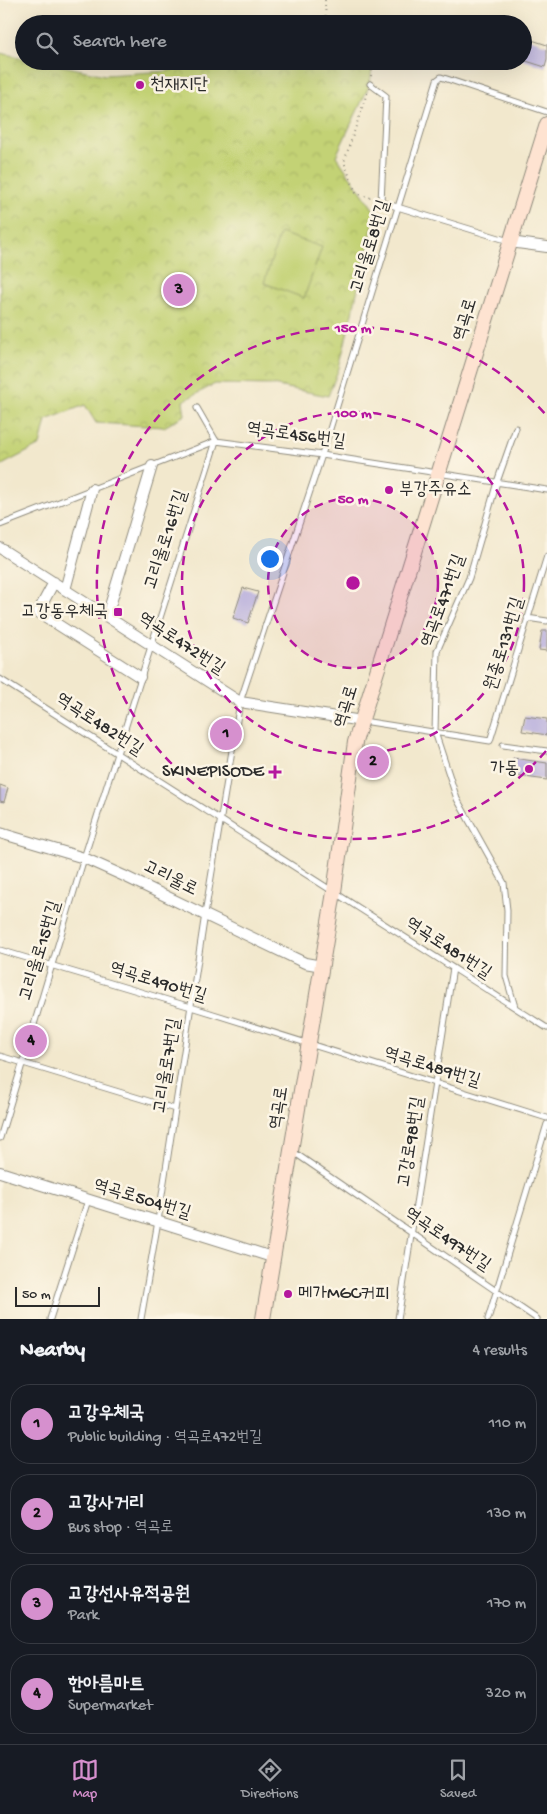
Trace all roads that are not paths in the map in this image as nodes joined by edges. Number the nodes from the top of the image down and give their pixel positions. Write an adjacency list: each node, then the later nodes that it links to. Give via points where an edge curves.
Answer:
1 (370, 84): 4 (lane, via 386,96 381,202)
2 (547, 112): 4 (lane, 고리울로8번길, via 441,77 437,80)
3 (547, 124): 5 (street, 역곡로)
4 (398, 206): 5 (lane); 10 (lane, 고리울로8번길)
5 (510, 242): 6 (street); 12 (street, 역곡로)
6 (547, 247)
7 (196, 408): 9 (lane)
8 (516, 428): 13 (lane)
9 (216, 441): 10 (lane, 역곡로456번길); 11 (lane, 역곡로456번길); 24 (lane, 고리울로16번길)
10 (322, 455): 12 (lane, 역곡로456번길); 27 (lane, 고리울로8번길)
11 (152, 466): 14 (lane, 역곡로456번길); 21 (street)
12 (439, 473): 13 (lane, 역곡로456번길); 28 (street, 역곡로)
13 (497, 482): 15 (lane, 역곡로456번길); 29 (lane, 역곡로471번길, via 469,578 437,651)
14 (92, 490): 16 (lane, 역곡로456번길); 20 (street)
15 (547, 490)
16 (0, 525)
17 (0, 548): 19 (street, 역곡로472번길)
18 (547, 556): 22 (lane, 원종로131번길)
19 (54, 582): 20 (street, 역곡로472번길); 25 (street, via 38,612)
20 (65, 590): 21 (street, 역곡로472번길)
21 (107, 616): 24 (street, 역곡로472번길)
22 (527, 618): 23 (lane); 29 (lane, 원종로131번길, via 490,741)
23 (547, 621)
24 (150, 644): 25 (lane, 고리울로16번길); 27 (street, 역곡로472번길)
25 (140, 677): 32 (lane, 고리울로16번길)
26 (0, 679): 32 (lane, 역곡로482번길)
27 (240, 702): 28 (street, 역곡로472번길); 33 (lane, 고리울로8번길)
28 (362, 721): 29 (lane); 36 (street, 역곡로, via 355,742)
29 (435, 732): 43 (lane, 역곡로471번길, via 457,799 504,883 506,976)
30 (503, 745): 31 (lane)
31 (547, 751)
32 (117, 754): 33 (lane, 역곡로482번길); 35 (lane, 고리울로16번길)
33 (221, 820): 36 (lane, 역곡로482번길); 37 (lane, 고리울로8번길)
34 (0, 833): 35 (street, 고리울로)
35 (84, 858): 37 (street, 고리울로); 39 (lane, 고리울로15번길)
36 (334, 892): 40 (street, 역곡로); 41 (lane, 역곡로481번길)
37 (205, 914): 40 (street, 고리울로, via 305,963); 42 (lane, 고리울로7번길)
38 (0, 950): 39 (lane, 역곡로490번길)
39 (51, 966): 42 (lane, 역곡로490번길); 47 (lane, 고리울로15번길)
40 (322, 966): 45 (street, 역곡로)
41 (453, 968): 43 (lane, 역곡로481번길); 48 (lane, 고강로98번길)
42 (191, 1007): 45 (lane, 역곡로490번길); 49 (lane, 고리울로7번길)
43 (515, 1008): 44 (lane, 역곡로481번길)
44 (547, 1028)
45 (308, 1044): 48 (lane, 역곡로489번길); 53 (street, 역곡로)
46 (0, 1056): 47 (lane)
47 (22, 1063): 49 (lane); 52 (lane, 고리울로15번길)
48 (435, 1083): 50 (lane, 역곡로489번길); 57 (lane, 고강로98번길)
49 (175, 1110): 56 (lane, 고리울로7번길)
50 (547, 1118)
51 (547, 1124): 59 (lane)
52 (0, 1138)
53 (292, 1150): 57 (lane, 역곡로497번길); 58 (street, 역곡로)
54 (0, 1172): 55 (street, 역곡로504번길)
55 (88, 1200): 56 (street, 역곡로504번길); 60 (lane)
56 (158, 1221): 58 (street, 역곡로504번길); 61 (lane, 고리울로7번길)
57 (412, 1233): 59 (lane, 역곡로497번길); 63 (lane, 고강로98번길)
58 (275, 1258): 62 (street, 역곡로)
59 (496, 1291): 64 (lane); 65 (lane, 역곡로497번길)
60 (50, 1319)
61 (142, 1319)
62 (264, 1319)
63 (398, 1319)
64 (488, 1319)
65 (537, 1319)

